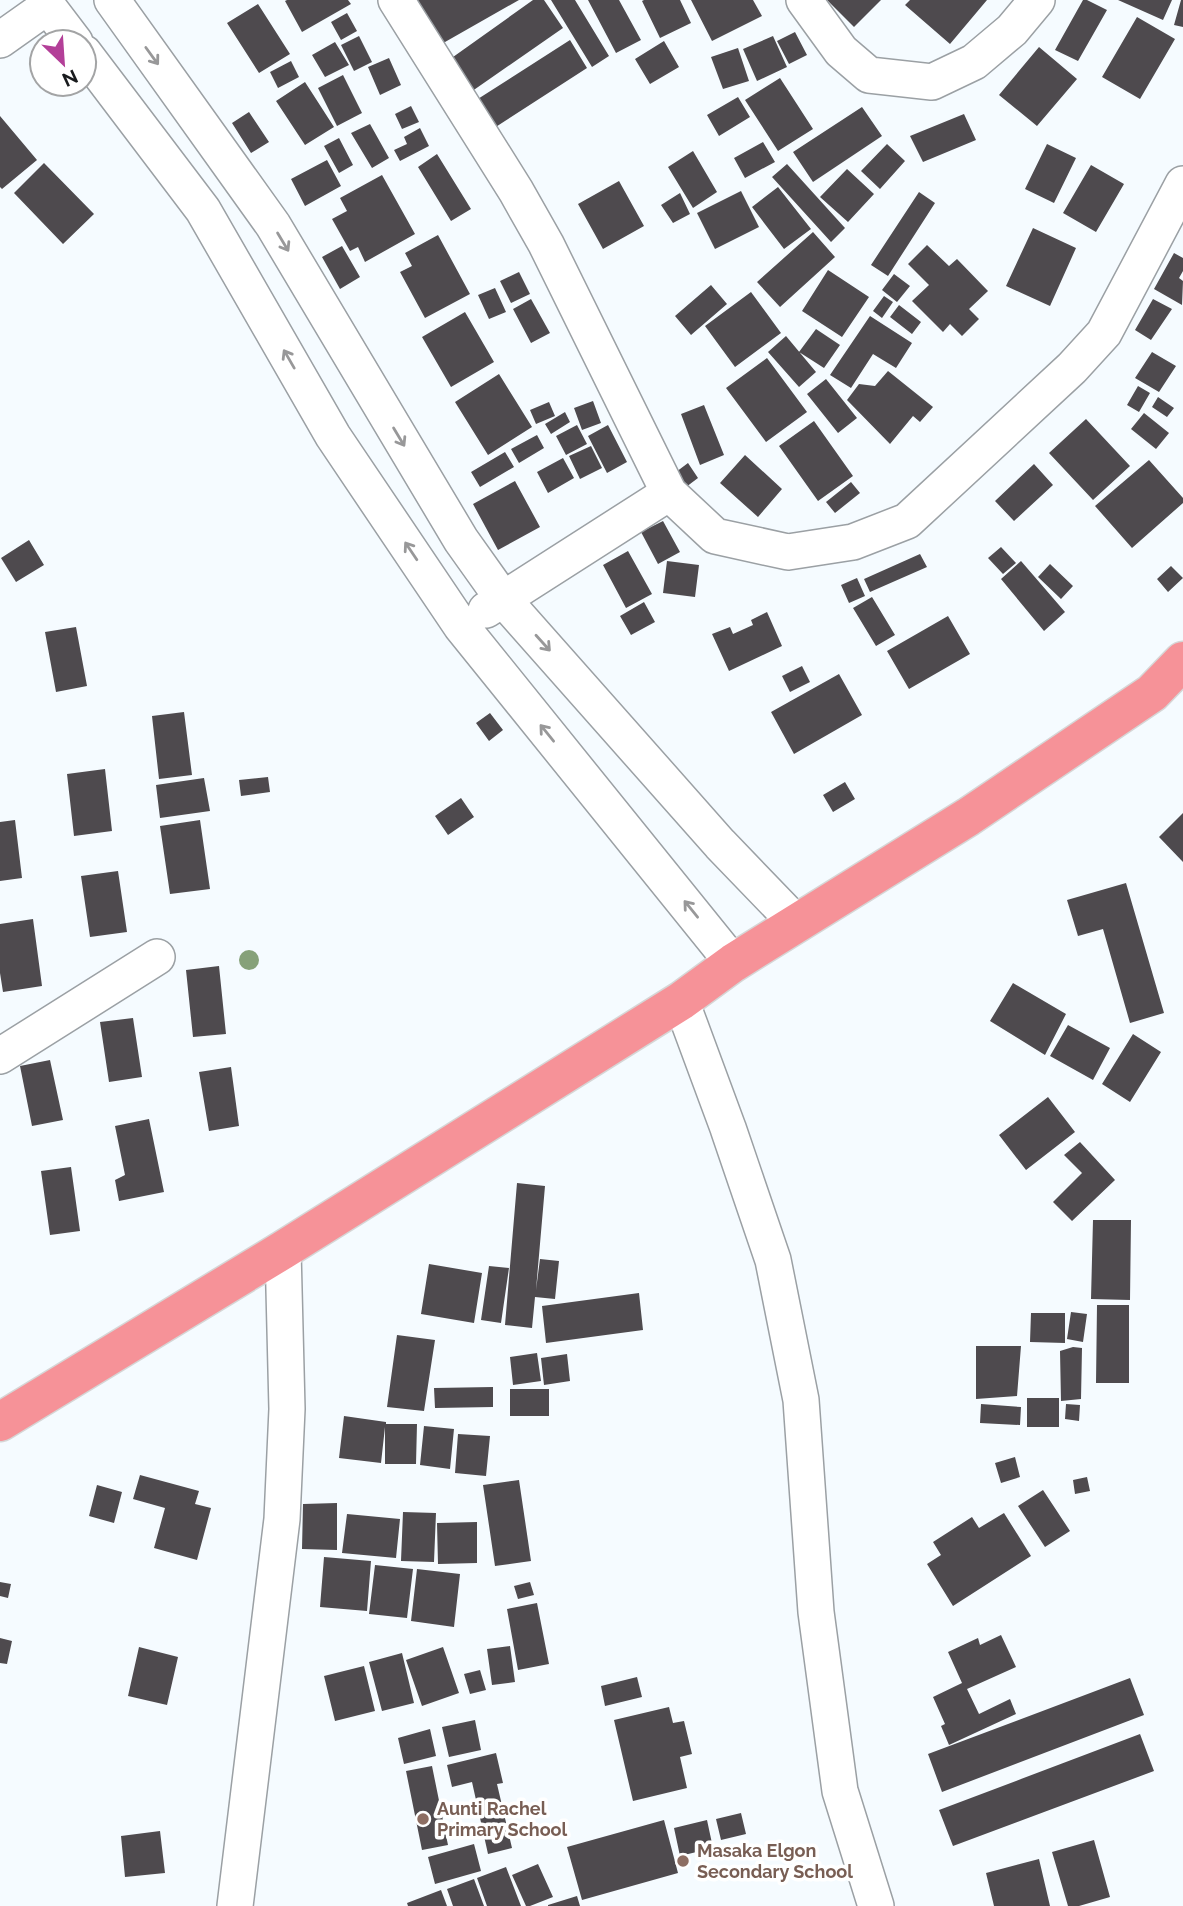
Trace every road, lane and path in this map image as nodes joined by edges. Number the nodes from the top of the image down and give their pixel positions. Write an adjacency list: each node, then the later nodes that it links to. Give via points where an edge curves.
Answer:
1 (112, 0): 11 (street, one-way to 11, via 273,225 461,540)
2 (396, 0): 10 (street, via 546,244)
3 (804, 0): 4 (street, via 841,51 869,75 932,82 974,62)
4 (1038, 0)
5 (45, 3): 6 (street); 7 (street)
6 (64, 28)
7 (0, 40)
8 (98, 71): 12 (street, one-way to 8, via 333,436 203,210)
9 (1183, 184): 10 (street, via 1104,333 907,521 853,542 788,552 715,536)
10 (668, 493): 11 (street)
11 (503, 599): 12 (street); 15 (street, one-way to 15)
12 (461, 626): 17 (street, one-way to 12)
13 (1183, 661): 14 (highway)
14 (1167, 686): 15 (highway)
15 (797, 924): 17 (highway)
16 (157, 957): 19 (street)
17 (733, 962): 18 (highway)
18 (681, 1001): 20 (highway); 23 (street, via 773,1260 801,1400 816,1612 840,1791)
19 (0, 1056)
20 (283, 1250): 21 (highway); 22 (street, via 286,1409 282,1519)
21 (0, 1422)
22 (234, 1906)
23 (876, 1906)

